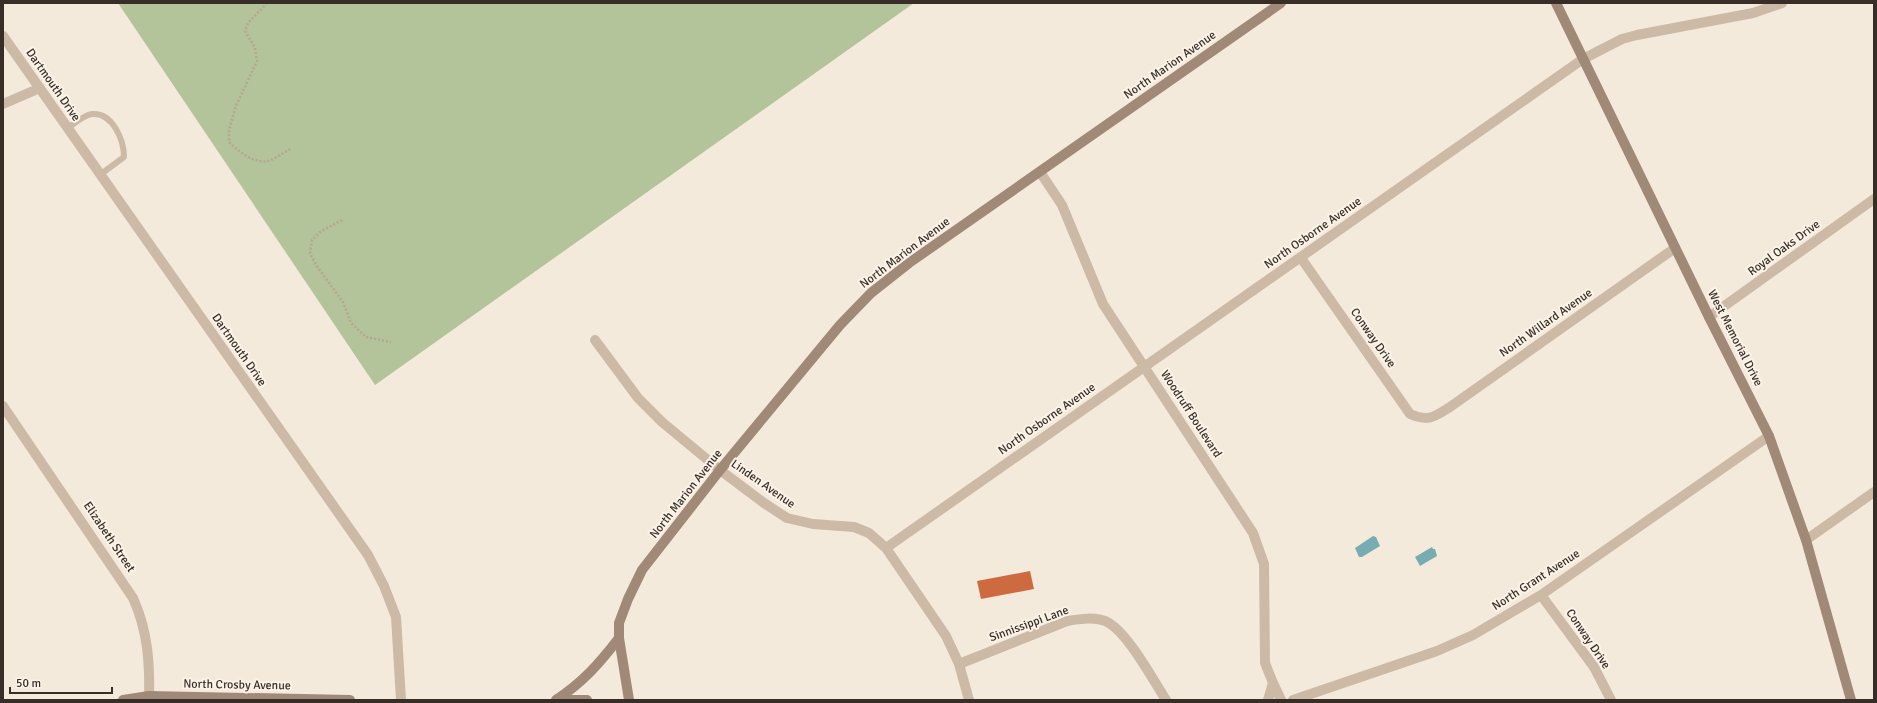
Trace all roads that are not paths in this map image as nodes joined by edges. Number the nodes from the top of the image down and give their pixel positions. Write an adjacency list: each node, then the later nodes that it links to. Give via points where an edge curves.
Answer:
1 (1281, 3): 9 (street, North Marion Avenue)
2 (1556, 3): 5 (street, West Memorial Drive)
3 (1782, 3): 5 (street, North Osborne Avenue, via 1753,13 1622,39)
4 (3, 36): 6 (street, Dartmouth Drive)
5 (1583, 59): 12 (street, West Memorial Drive); 13 (street, North Osborne Avenue)
6 (40, 88): 7 (street); 8 (street, Dartmouth Drive)
7 (3, 104)
8 (68, 128): 10 (street, Dartmouth Drive); 10 (lane, via 92,114 106,118 115,128 124,148 124,157)
9 (1040, 172): 16 (street, Woodruff Boulevard, via 1062,206 1103,304); 20 (street, North Marion Avenue, via 870,293 840,325)
10 (101, 174): 31 (street, Dartmouth Drive, via 368,555 396,617)
11 (1874, 199): 14 (street, Royal Oaks Drive)
12 (1675, 248): 14 (street, West Memorial Drive); 18 (street, North Willard Avenue)
13 (1301, 258): 16 (street, North Osborne Avenue); 18 (street, Conway Drive, via 1410,414 1421,419)
14 (1709, 317): 19 (street, West Memorial Drive)
15 (595, 340): 20 (street, Linden Avenue, via 638,398 662,422)
16 (1144, 366): 23 (street, North Osborne Avenue); 27 (street, Woodruff Boulevard, via 1253,533 1264,564 1266,663)
17 (3, 406): 28 (street, Elizabeth Street, via 133,598 144,623 150,667)
18 (1432, 418)
19 (1770, 436): 22 (street, West Memorial Drive); 24 (street, North Grant Avenue)
20 (720, 470): 23 (street, Linden Avenue, via 787,518 813,524 854,527 869,533); 25 (street, North Marion Avenue, via 642,570 621,617)
21 (1874, 492): 22 (street)
22 (1806, 540): 41 (street, West Memorial Drive)
23 (886, 548): 26 (street, Linden Avenue, via 946,636)
24 (1541, 595): 39 (street, North Grant Avenue, via 1473,635 1437,651); 40 (street, Conway Drive, via 1594,667)
25 (619, 638): 32 (street, via 601,662 577,686); 34 (street, North Marion Avenue)
26 (959, 664): 35 (street, Linden Avenue); 36 (street, Sinnissippi Lane, via 1067,621 1085,619 1109,623 1126,638)
27 (1273, 683): 37 (street); 38 (street, Woodruff Boulevard)
28 (150, 698): 29 (street, North Crosby Avenue); 30 (street, North Crosby Avenue)
29 (123, 700)
30 (350, 700)
31 (401, 700)
32 (556, 700): 33 (street)
33 (587, 700)
34 (629, 700)
35 (969, 700)
36 (1166, 700)
37 (1268, 700)
38 (1281, 700)
39 (1293, 700)
40 (1611, 700)
41 (1851, 700)

